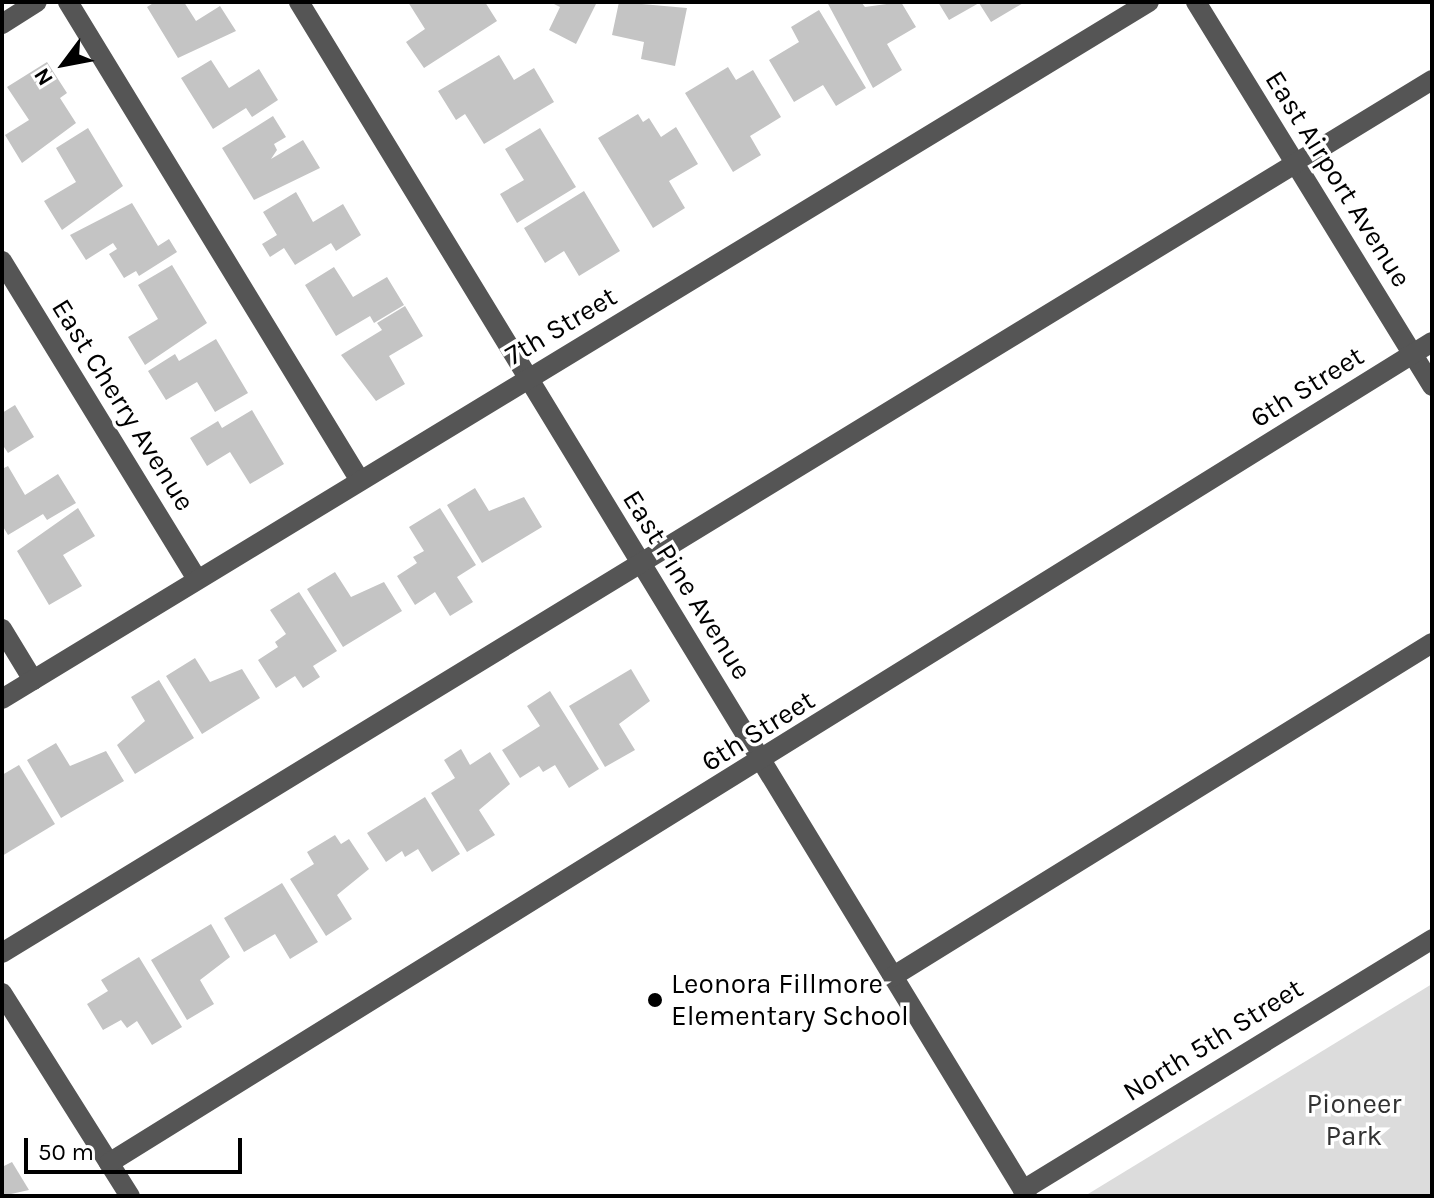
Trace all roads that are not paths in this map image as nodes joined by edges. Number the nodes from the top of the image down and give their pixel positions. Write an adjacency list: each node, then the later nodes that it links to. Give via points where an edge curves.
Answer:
1 (37, 2): 6 (street)
2 (68, 2): 14 (street)
3 (299, 2): 12 (street, East Pine Avenue)
4 (1149, 2): 12 (street, 7th Street)
5 (1196, 2): 8 (street, East Airport Avenue)
6 (2, 24)
7 (1432, 80): 8 (street)
8 (1295, 164): 11 (street, East Airport Avenue); 15 (street)
9 (2, 261): 16 (street, East Cherry Avenue)
10 (1432, 342): 11 (street, 6th Street)
11 (1412, 354): 13 (street, East Airport Avenue); 21 (street, 6th Street)
12 (527, 379): 14 (street, 7th Street); 15 (street, East Pine Avenue)
13 (1432, 386)
14 (359, 479): 16 (street, 7th Street)
15 (642, 565): 21 (street, East Pine Avenue); 23 (street)
16 (197, 579): 19 (street, 7th Street)
17 (2, 629): 19 (street)
18 (1432, 643): 24 (street)
19 (33, 680): 20 (street, 7th Street)
20 (2, 699)
21 (762, 762): 24 (street, East Pine Avenue); 26 (street, 6th Street)
22 (1432, 939): 27 (street, North 5th Street)
23 (2, 953)
24 (892, 977): 27 (street, East Pine Avenue)
25 (2, 993): 26 (street)
26 (109, 1163): 28 (street)
27 (1025, 1193)
28 (130, 1196)

